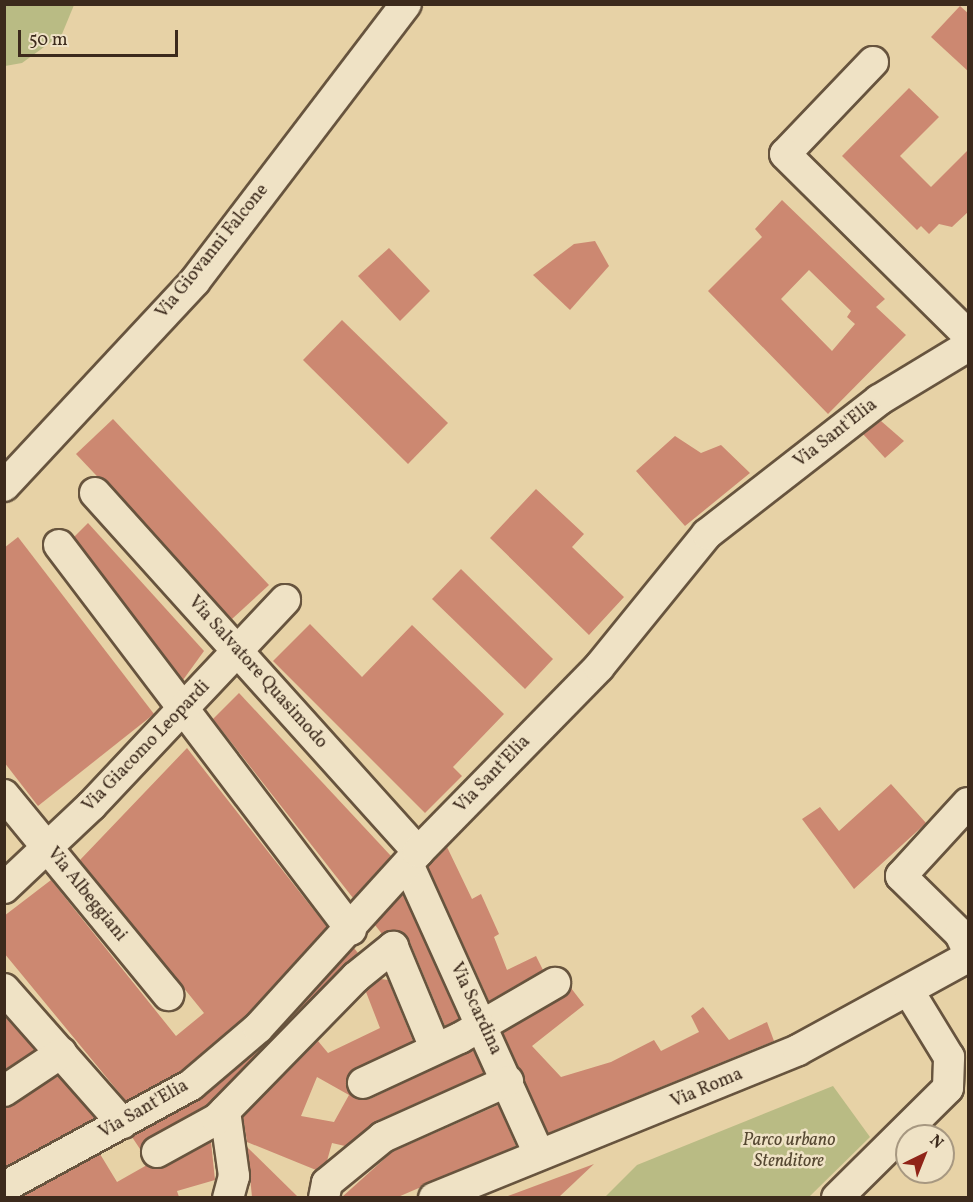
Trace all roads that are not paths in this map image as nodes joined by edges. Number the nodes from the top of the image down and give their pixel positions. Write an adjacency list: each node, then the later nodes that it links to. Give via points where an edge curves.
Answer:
1 (406, 4): 5 (street, Via Giovanni Falcone, via 195,281)
2 (873, 62): 3 (street, via 785,154)
3 (969, 335)
4 (969, 346): 14 (street, Via Sant'Elia, via 879,400 707,534 599,667)
5 (4, 486)
6 (95, 493): 9 (street, Via Salvatore Quasimodo)
7 (59, 545): 10 (street)
8 (285, 600): 9 (street, Via Giacomo Leopardi)
9 (238, 651): 10 (street, Via Giacomo Leopardi); 14 (street, Via Salvatore Quasimodo)
10 (181, 712): 13 (street, Via Giacomo Leopardi); 16 (street)
11 (4, 795): 13 (street, Via Albeggiani)
12 (969, 803): 17 (street, via 901,876 960,934)
13 (48, 848): 15 (street, Via Giacomo Leopardi); 22 (street, Via Albeggiani)
14 (413, 858): 16 (street, Via Sant'Elia); 23 (street, Via Scardina)
15 (4, 888)
16 (351, 930): 30 (street, Via Sant'Elia, via 258,1028 190,1084)
17 (969, 951)
18 (969, 957): 21 (street, Via Roma)
19 (555, 982): 23 (street)
20 (4, 989): 25 (street)
21 (910, 993): 32 (street, Via Roma, via 777,1059); 37 (street, via 949,1057 948,1088)
22 (168, 995)
23 (482, 1023): 24 (street); 26 (street, Via Scardina)
24 (435, 1048): 27 (street); 29 (street, via 393,947 356,977)
25 (61, 1053): 28 (street); 30 (street)
26 (508, 1081): 32 (street, Via Scardina); 35 (street, via 384,1137 327,1183)
27 (363, 1083)
28 (4, 1091)
29 (225, 1111): 31 (street); 34 (street, via 234,1176)
30 (123, 1123): 33 (street, Via Sant'Elia)
31 (158, 1152)
32 (539, 1154): 36 (street, Via Roma)
33 (4, 1187)
34 (228, 1197)
35 (324, 1197)
36 (434, 1197)
37 (837, 1197)

